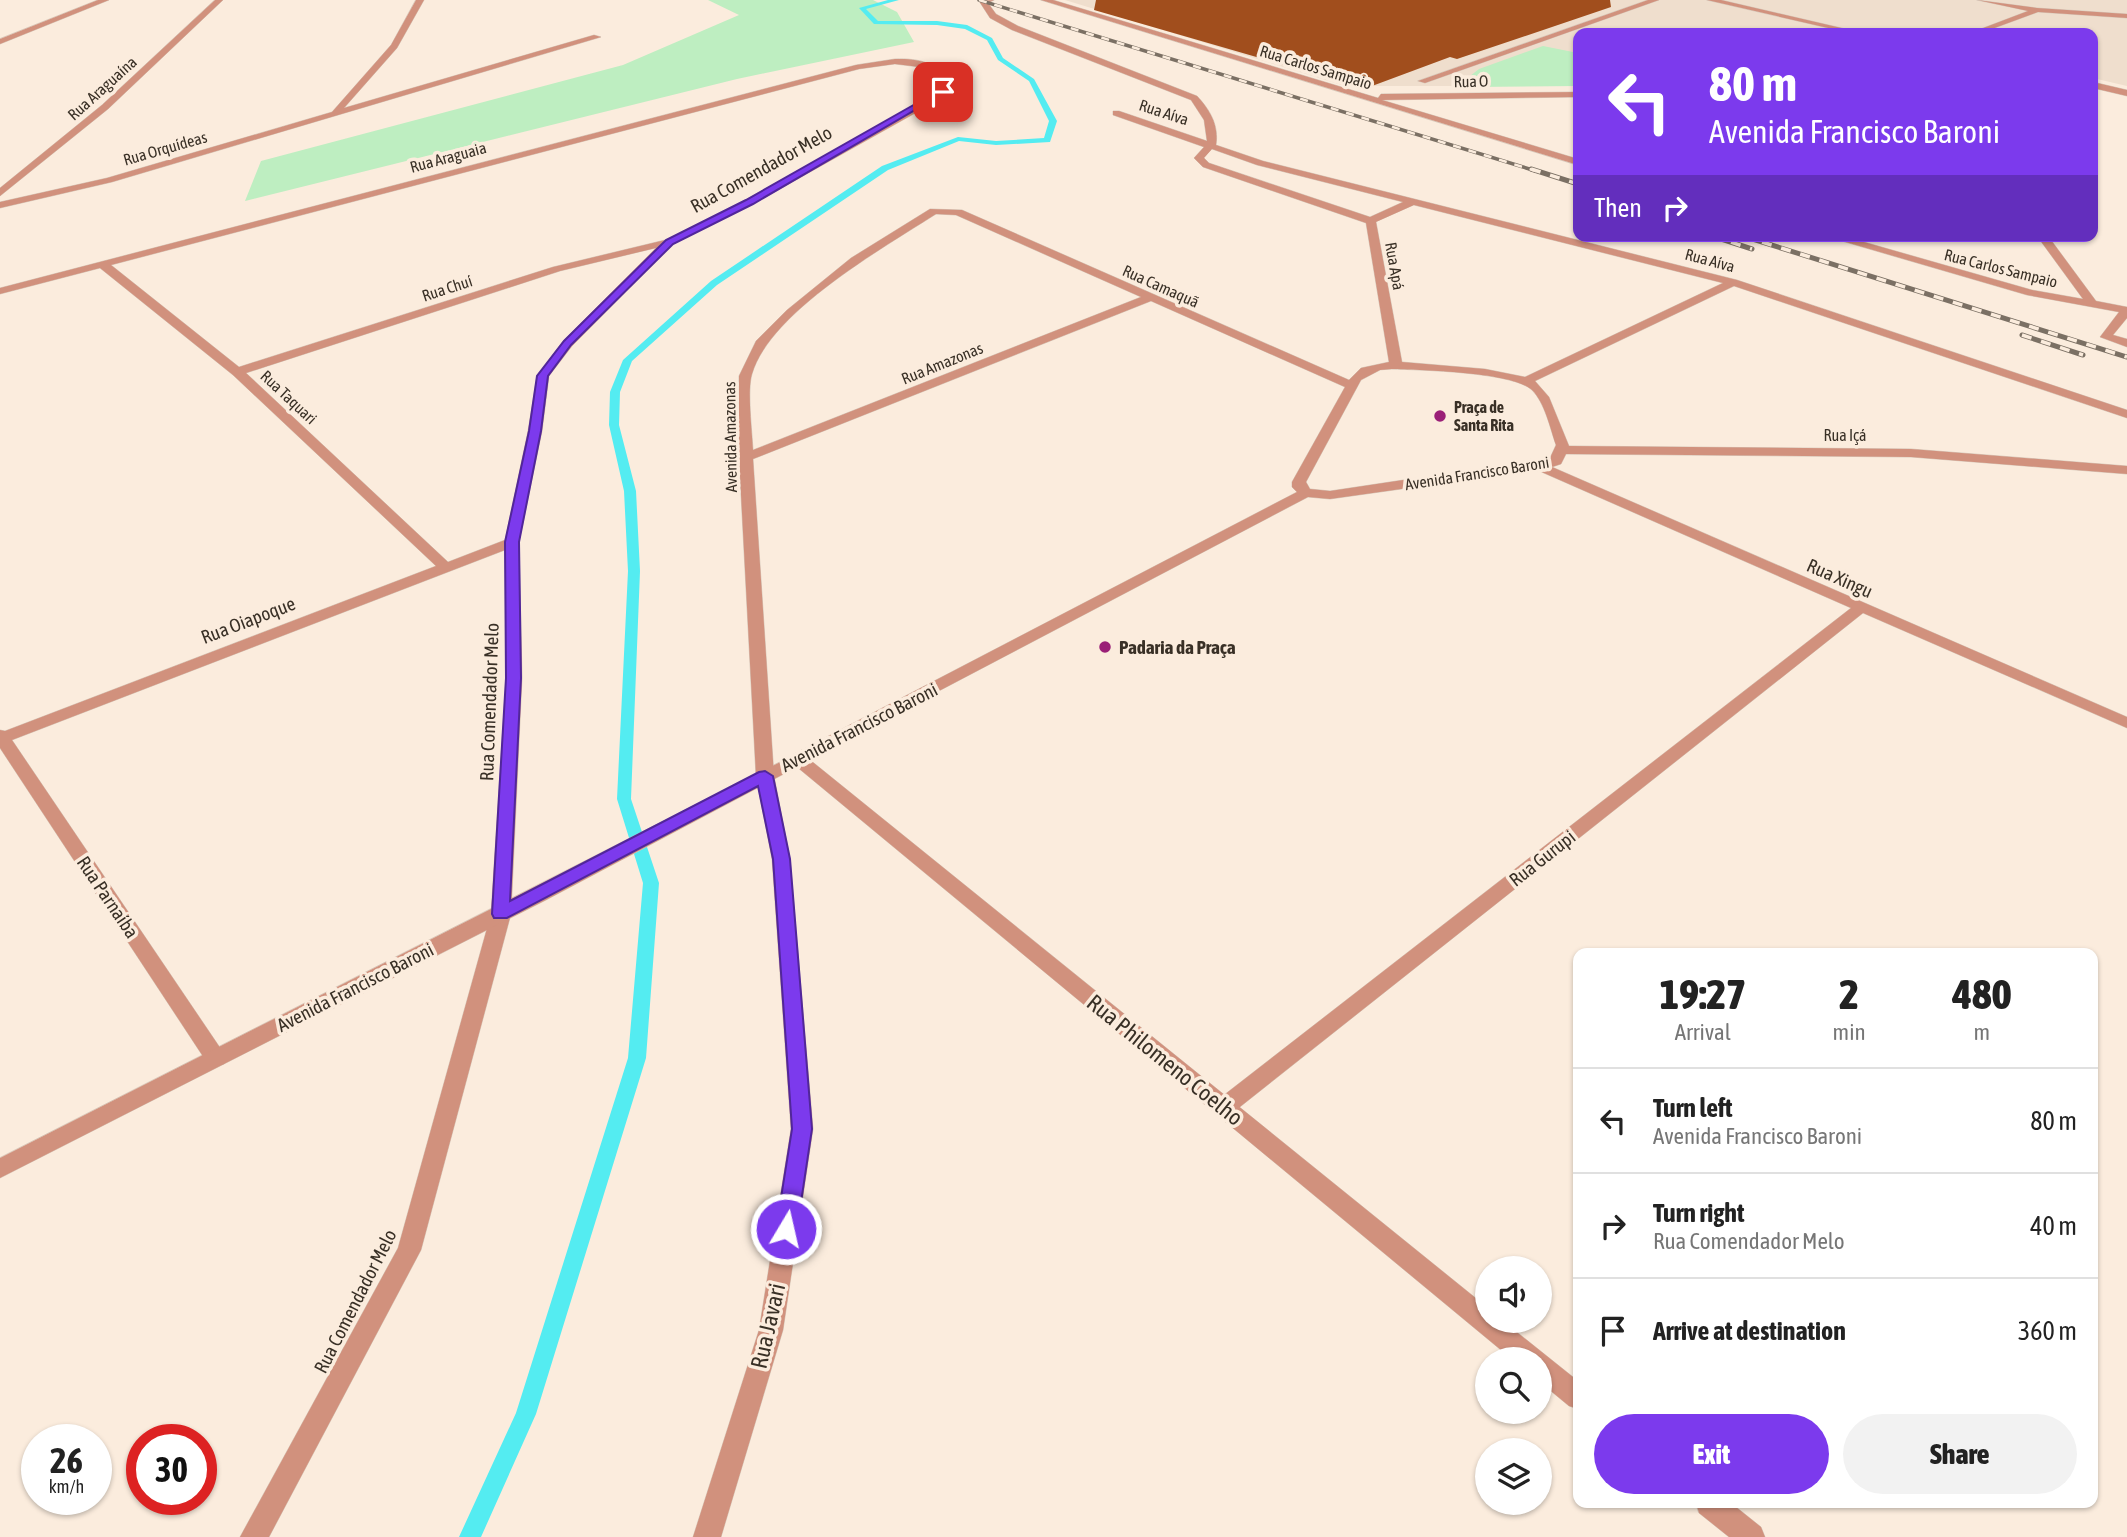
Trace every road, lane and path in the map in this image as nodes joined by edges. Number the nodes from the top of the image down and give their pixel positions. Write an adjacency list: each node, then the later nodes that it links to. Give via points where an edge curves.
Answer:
1 (105, 0): 16 (street)
2 (219, 0): 27 (street, Rua Araguaína, via 105,107)
3 (420, 0): 23 (street, via 394,46)
4 (990, 0): 25 (street, via 983,1 993,16 1058,47 1188,95 1203,108 1209,121)
5 (1045, 0): 22 (street, Rua Carlos Sampaio)
6 (1655, 0): 11 (street)
7 (1711, 0): 12 (street)
8 (1981, 0): 9 (street)
9 (2037, 10): 10 (street); 13 (street)
10 (2127, 16)
11 (1574, 28)
12 (1837, 28)
13 (1988, 28)
14 (1573, 29): 18 (street)
15 (597, 37): 23 (street, Rua Orquídeas)
16 (0, 42)
17 (906, 61): 33 (street, Rua Comendador Melo, via 934,67 947,83 943,92); 37 (street, Rua Araguaia, via 832,74)
18 (1422, 81)
19 (2098, 86): 20 (street)
20 (2127, 93)
21 (1573, 94): 22 (street, Rua O)
22 (1363, 98): 26 (street, Rua Carlos Sampaio)
23 (336, 112): 29 (street, Rua Orquídeas, via 109,180)
24 (1116, 113): 25 (street, Rua Aíva)
25 (1211, 145): 28 (street, Rua Aíva, via 1270,165); 31 (street, via 1199,158 1206,165)
26 (1573, 161)
27 (0, 193)
28 (1415, 201): 31 (street, Rua Apá); 32 (street, Rua Aíva)
29 (0, 205)
30 (958, 212): 40 (street, Rua Camaquã); 50 (street, Avenida Amazonas, via 934,211 855,260 760,344 745,376)
31 (1371, 220): 44 (street, Rua Apá)
32 (1573, 241)
33 (669, 242): 45 (street, Rua Chuí, via 557,269); 54 (street, Rua Comendador Melo, via 568,343 543,376)
34 (1575, 242): 38 (street, Rua Aíva)
35 (1850, 242): 41 (street, Rua Carlos Sampaio, via 1975,279)
36 (2046, 242): 41 (street)
37 (102, 264): 39 (street, Rua Araguaia); 45 (street, Rua Taquari)
38 (1732, 282): 46 (street); 48 (street, Rua Aíva)
39 (0, 291)
40 (1149, 298): 47 (street, Rua Camaquã); 50 (street, Rua Amazonas)
41 (2093, 305): 42 (street, Rua Carlos Sampaio)
42 (2127, 310): 43 (street, via 2106,337)
43 (2127, 344)
44 (1396, 365): 46 (street); 47 (street, via 1365,370)
45 (237, 372): 55 (street, Rua Taquari)
46 (1528, 380): 49 (street, Avenida Francisco Baroni, via 1538,390)
47 (1352, 386): 53 (street, via 1299,482)
48 (2127, 414)
49 (1563, 450): 51 (street, Avenida Francisco Baroni, via 1556,461); 52 (street, Rua Içá, via 1911,453)
50 (746, 457): 60 (street, Avenida Amazonas)
51 (1539, 467): 53 (street, Avenida Francisco Baroni, via 1330,495); 56 (street, Rua Xingu)
52 (2127, 470)
53 (1306, 493): 59 (street, Avenida Francisco Baroni)
54 (512, 542): 55 (street, Rua Oiapoque); 61 (street, Rua Comendador Melo, via 514,678)
55 (444, 566): 58 (street, Rua Oiapoque)
56 (1860, 608): 57 (street, Rua Xingu); 63 (street, Rua Gurupi)
57 (2127, 723)
58 (1, 737): 62 (street, Rua Parnaíba)
59 (798, 759): 60 (street, Avenida Francisco Baroni); 63 (street, Rua Philomeno Coelho)
60 (765, 776): 61 (street, Avenida Francisco Baroni); 70 (street, Rua Javari, via 781,859 802,1129 771,1330)
61 (500, 914): 62 (street, Avenida Francisco Baroni); 69 (street, Rua Comendador Melo, via 410,1250)
62 (216, 1058): 64 (street, Avenida Francisco Baroni)
63 (1223, 1108): 65 (street, Rua Philomeno Coelho)
64 (0, 1169)
65 (1516, 1347)
66 (1552, 1376): 67 (street)
67 (1573, 1393)
68 (1715, 1508): 71 (street)
69 (254, 1537)
70 (707, 1537)
71 (1751, 1537)

